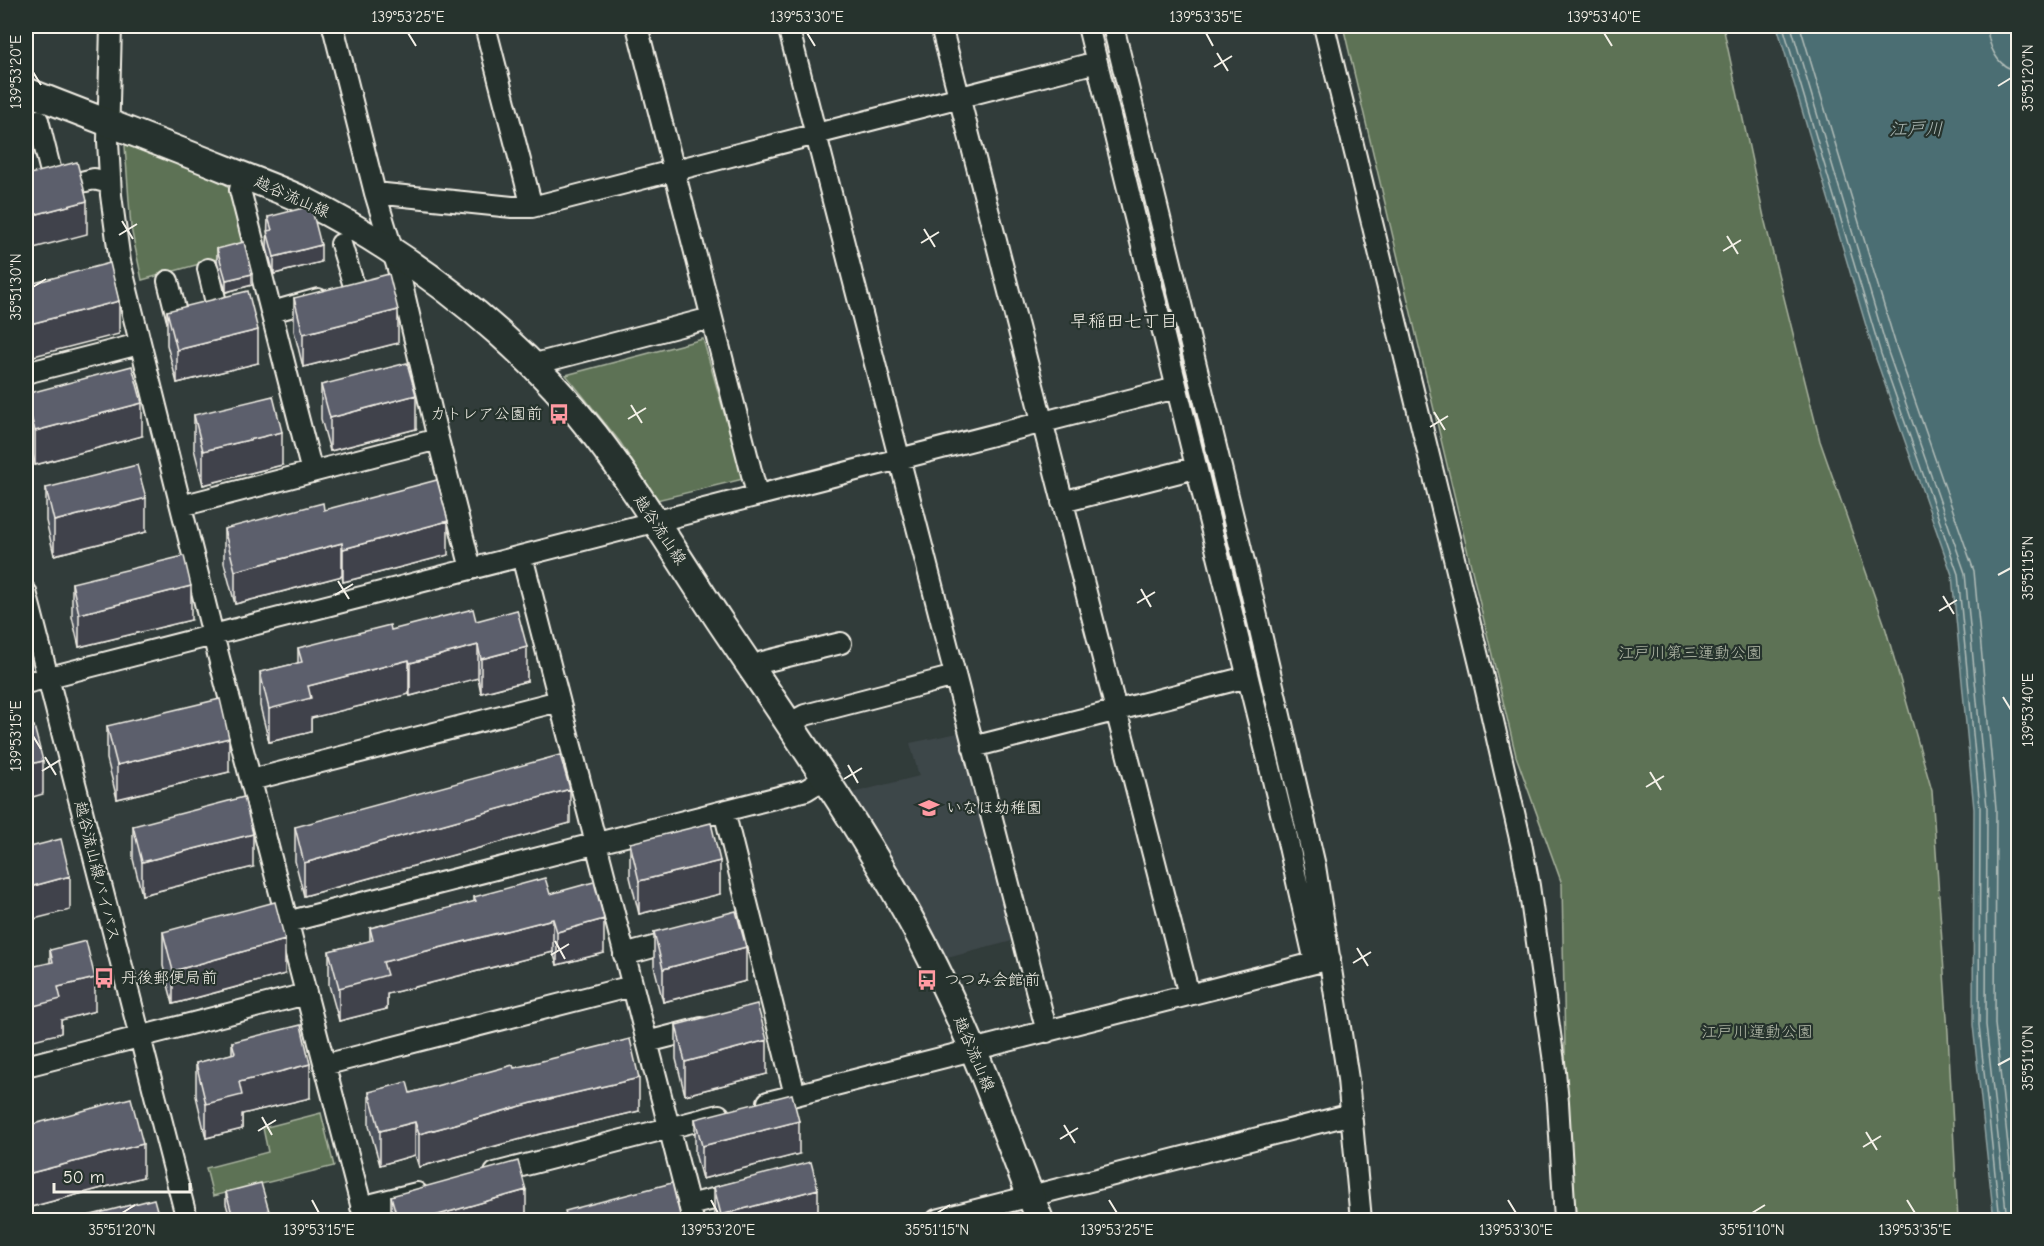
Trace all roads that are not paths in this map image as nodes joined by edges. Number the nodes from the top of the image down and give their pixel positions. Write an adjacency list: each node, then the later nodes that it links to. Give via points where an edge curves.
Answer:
1 (111, 26): 14 (street)
2 (333, 26): 20 (street)
3 (485, 26): 22 (street)
4 (638, 26): 16 (street)
5 (788, 26): 15 (street)
6 (1088, 26): 10 (street)
7 (1113, 26): 66 (street, via 1315,866)
8 (1324, 26): 93 (street, via 1521,843 1555,1072)
9 (946, 27): 12 (street)
10 (1097, 62): 12 (street); 33 (street)
11 (26, 91): 14 (main road, 越谷流山線)
12 (959, 98): 15 (street); 34 (street)
13 (38, 120): 19 (street)
14 (108, 123): 17 (main road, 越谷流山線); 18 (street)
15 (815, 134): 16 (street); 36 (street)
16 (675, 170): 22 (street); 29 (street)
17 (243, 176): 24 (main road, 越谷流山線, via 346,222); 27 (street, via 240,190)
18 (110, 183): 19 (street, via 94,179); 30 (street, via 120,262)
19 (55, 188): 21 (street)
20 (375, 193): 22 (street); 24 (street)
21 (26, 195)
22 (532, 207)
23 (341, 244): 27 (street, via 363,287)
24 (392, 251): 31 (main road, 越谷流山線, via 465,304); 35 (street)
25 (208, 269): 28 (street)
26 (168, 281): 28 (street, via 171,318)
27 (269, 303): 28 (street, via 242,301); 38 (street)
28 (218, 307)
29 (711, 318): 31 (street); 39 (street)
30 (139, 344): 32 (street); 41 (street)
31 (531, 365): 42 (main road, 越谷流山線, via 592,432)
32 (26, 373)
33 (1176, 388): 34 (street); 37 (street)
34 (1042, 422): 36 (street); 40 (street)
35 (438, 439): 38 (street); 44 (street)
36 (899, 459): 39 (street, via 802,492); 49 (street)
37 (1195, 468): 40 (street); 51 (street)
38 (312, 471): 41 (street)
39 (758, 494): 42 (street)
40 (1062, 502): 54 (street)
41 (181, 506): 46 (street)
42 (654, 522): 43 (street); 48 (main road, 越谷流山線)
43 (522, 556): 44 (street); 53 (street)
44 (471, 568): 46 (street)
45 (26, 592): 50 (street, 越谷流山線バイパス)
46 (213, 635): 50 (street); 58 (street)
47 (841, 643): 48 (street, via 763,662)
48 (752, 669): 55 (main road, 越谷流山線)
49 (955, 676): 55 (street, via 805,714); 56 (street)
50 (48, 677): 52 (street); 74 (street, 越谷流山線バイパス)
51 (1247, 677): 54 (street); 66 (street)
52 (26, 683)
53 (559, 701): 58 (street); 60 (street)
54 (1116, 711): 56 (street); 69 (street)
55 (789, 724): 57 (main road, 越谷流山線)
56 (973, 747): 73 (street)
57 (824, 779): 59 (street, via 806,790); 76 (main road, 越谷流山線, via 907,914)
58 (251, 780): 62 (street)
59 (724, 811): 60 (street); 61 (street)
60 (596, 843): 62 (street); 65 (street)
61 (751, 921): 63 (street); 70 (street)
62 (287, 922): 68 (street)
63 (730, 926)
64 (698, 935): 65 (street)
65 (624, 955): 67 (street)
66 (1322, 961): 69 (street); 80 (street)
67 (632, 986): 75 (street); 77 (street)
68 (306, 994): 74 (street); 77 (street)
69 (1190, 995): 73 (street)
70 (774, 1009): 71 (street); 79 (street)
71 (751, 1015)
72 (716, 1024): 75 (street)
73 (1047, 1032): 76 (street)
74 (139, 1036): 78 (street); 89 (street, 越谷流山線バイパス)
75 (647, 1042): 81 (street)
76 (974, 1050): 79 (street); 86 (main road, 越谷流山線)
77 (324, 1065): 88 (street)
78 (26, 1066)
79 (795, 1095): 81 (street)
80 (1352, 1114): 86 (street); 92 (street)
81 (669, 1128): 82 (street); 87 (street)
82 (475, 1178)
83 (753, 1189): 87 (street)
84 (430, 1190): 88 (street)
85 (662, 1196): 87 (street)
86 (1031, 1196): 90 (street); 91 (main road, 越谷流山線)
87 (689, 1205)
88 (363, 1214)
89 (187, 1221)
90 (937, 1221)
91 (1040, 1221)
92 (1361, 1221)
93 (1565, 1221)

